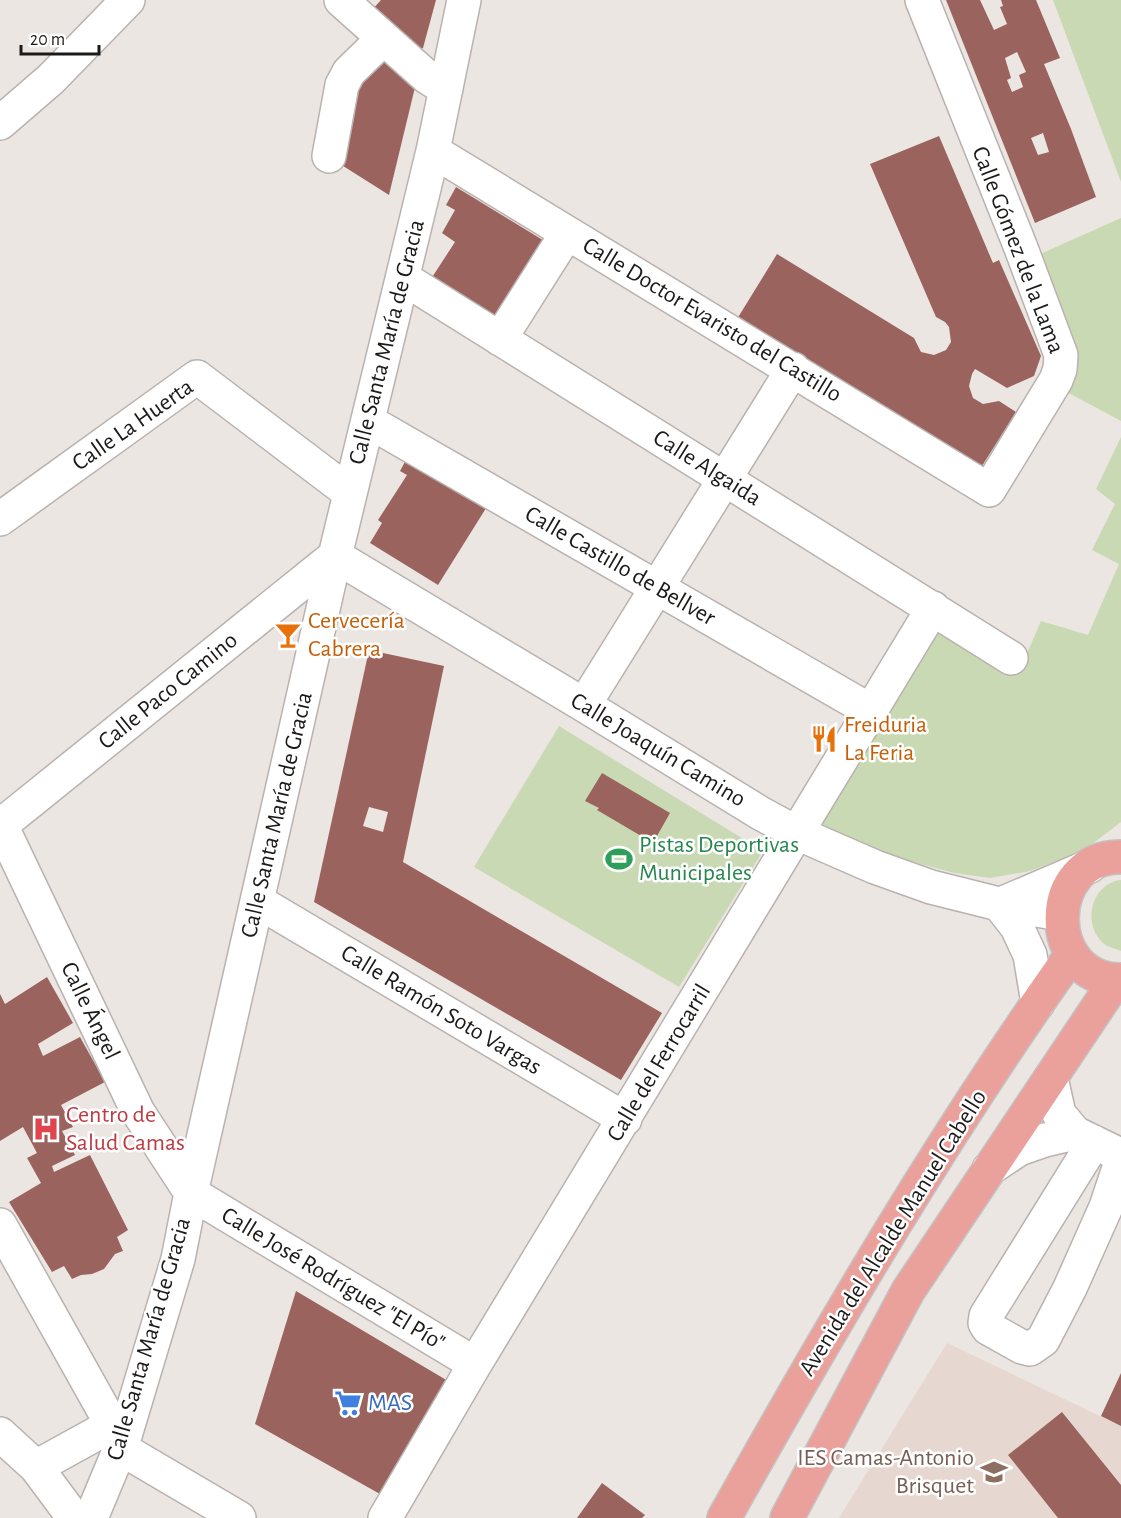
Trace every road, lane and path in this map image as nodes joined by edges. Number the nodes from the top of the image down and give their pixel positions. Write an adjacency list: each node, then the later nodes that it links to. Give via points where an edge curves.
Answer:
1 (128, 0): 7 (street, via 58,73)
2 (341, 0): 5 (street)
3 (464, 0): 6 (street, Calle Santa María de Gracia)
4 (922, 0): 16 (street, Calle Gómez de la Lama, via 1061,355 1056,380)
5 (383, 39): 6 (street); 9 (street, via 349,72 342,85)
6 (447, 89): 8 (street, Calle Santa María de Gracia)
7 (0, 123)
8 (433, 151): 10 (street, Calle Doctor Evaristo del Castillo); 11 (street, Calle Santa María de Gracia)
9 (329, 156)
10 (567, 232): 12 (street); 13 (street, Calle Doctor Evaristo del Castillo)
11 (403, 278): 12 (street, Calle Algaida); 14 (street, Calle Santa María de Gracia)
12 (500, 339): 15 (street, Calle Algaida)
13 (794, 369): 15 (street); 16 (street, Calle Doctor Evaristo del Castillo)
14 (368, 421): 17 (street, Calle Santa María de Gracia); 20 (street, Calle Castillo de Bellver)
15 (723, 479): 20 (street); 21 (street, Calle Algaida)
16 (989, 490)
17 (350, 493): 18 (street, Calle La Huerta, via 197,377); 19 (street, Calle Santa María de Gracia)
18 (0, 519)
19 (335, 556): 23 (street, Calle Joaquín Camino); 25 (street, Calle Paco Camino); 28 (street, Calle Santa María de Gracia)
20 (658, 587): 23 (street); 24 (street, Calle Castillo de Bellver)
21 (933, 608): 22 (street, Calle Algaida); 24 (street, Calle del Ferrocarril)
22 (1011, 658)
23 (584, 705): 26 (street, Calle Joaquín Camino)
24 (871, 711): 26 (street, Calle del Ferrocarril)
25 (0, 825): 39 (street, Calle Ángel, via 138,1112)
26 (797, 833): 29 (street, Calle Joaquín Camino, via 931,887); 35 (street, Calle del Ferrocarril)
27 (1106, 862): 29 (street); 30 (main road, via 1079,875 1070,887)
28 (257, 901): 35 (street, Calle Ramón Soto Vargas); 39 (street, Calle Santa María de Gracia)
29 (999, 904): 30 (street, Calle Joaquín Camino); 33 (street, via 1017,927 1030,955)
30 (1061, 914): 31 (main road)
31 (1072, 954): 32 (main road, via 1091,972); 33 (main road, Avenida del Alcalde Manuel Cabello)
32 (1119, 980): 34 (main road, Avenida del Alcalde Manuel Cabello)
33 (1038, 1002): 49 (main road, Avenida del Alcalde Manuel Cabello, via 863,1274)
34 (1051, 1078): 36 (street, via 1059,1114); 38 (main road, Avenida del Alcalde Manuel Cabello)
35 (624, 1119): 41 (street, Calle del Ferrocarril)
36 (1097, 1144): 37 (street, via 986,1316 988,1328 1022,1347 1038,1345 1070,1288); 38 (street, via 1045,1140 1019,1149)
37 (1121, 1162)
38 (989, 1169): 50 (main road, Avenida del Alcalde Manuel Cabello, via 908,1291)
39 (191, 1193): 41 (street, Calle José Rodríguez "El Pío"); 42 (street, Calle Santa María de Gracia, via 178,1259)
40 (0, 1224): 42 (street)
41 (475, 1364): 48 (street, Calle del Ferrocarril)
42 (119, 1437): 44 (street); 46 (street, Calle Santa María de Gracia); 47 (street)
43 (3, 1442): 44 (street)
44 (36, 1467): 45 (street)
45 (74, 1518)
46 (91, 1518)
47 (239, 1518)
48 (385, 1518)
49 (724, 1518)
50 (788, 1518)

